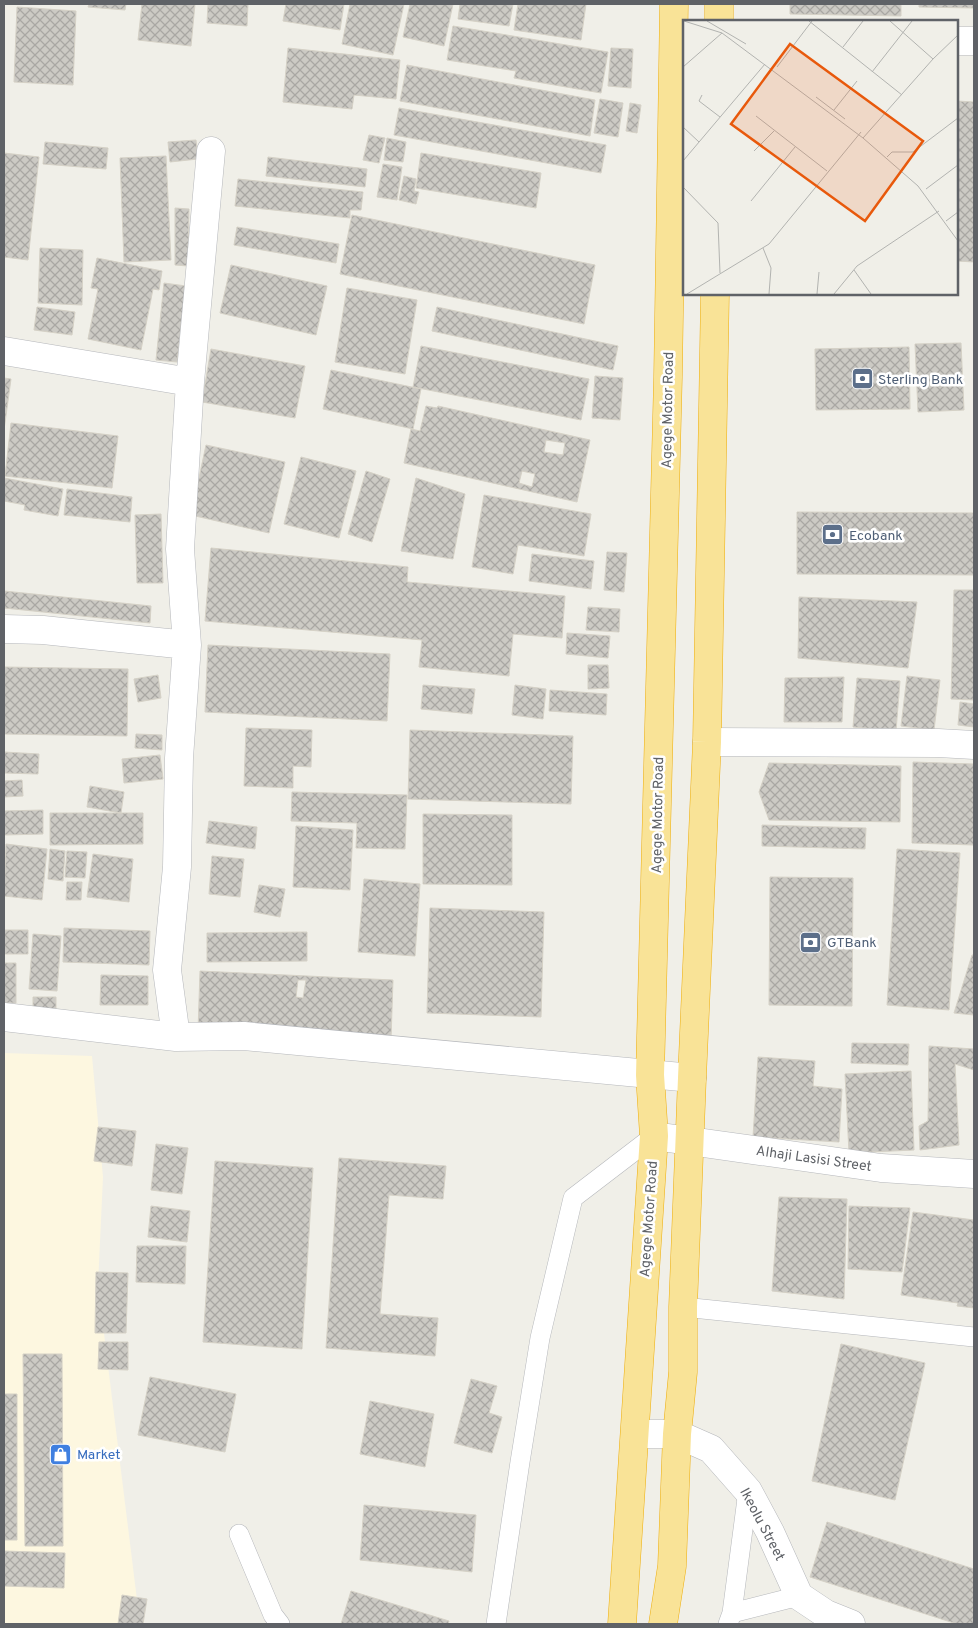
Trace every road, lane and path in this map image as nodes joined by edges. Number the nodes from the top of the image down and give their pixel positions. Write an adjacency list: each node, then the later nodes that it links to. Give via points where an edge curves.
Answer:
1 (674, 4): 16 (highway, Agege Motor Road)
2 (719, 4): 3 (highway)
3 (719, 20)
4 (958, 41): 5 (street)
5 (974, 42)
6 (211, 151): 9 (street)
7 (715, 295): 12 (highway)
8 (4, 351): 9 (street)
9 (190, 382): 11 (street, via 180,549)
10 (4, 629): 11 (street)
11 (187, 645): 15 (street, via 179,758 177,867 167,970)
12 (707, 742): 13 (street); 17 (highway)
13 (974, 745)
14 (4, 1017): 15 (street)
15 (176, 1037): 16 (street, via 244,1036)
16 (650, 1076): 17 (street); 18 (highway, Agege Motor Road)
17 (692, 1078): 19 (highway)
18 (654, 1136): 19 (street, Alhaji Lasisi Street); 23 (highway, Agege Motor Road); 30 (lane, via 573,1198 540,1338)
19 (690, 1141): 20 (street, Alhaji Lasisi Street, via 881,1168); 21 (highway)
20 (974, 1174)
21 (683, 1307): 22 (lane); 24 (highway, via 683,1372)
22 (974, 1337)
23 (635, 1434): 24 (street, Ikeolu Street); 31 (highway, Agege Motor Road)
24 (676, 1434): 25 (street, Ikeolu Street, via 711,1449); 32 (highway, via 672,1566)
25 (748, 1491): 27 (street, Ikeolu Street); 28 (lane)
26 (239, 1534): 29 (lane, via 273,1615)
27 (799, 1596): 28 (lane); 33 (street, via 826,1614)
28 (730, 1619)
29 (280, 1624)
30 (496, 1624)
31 (622, 1624)
32 (663, 1624)
33 (851, 1624)

